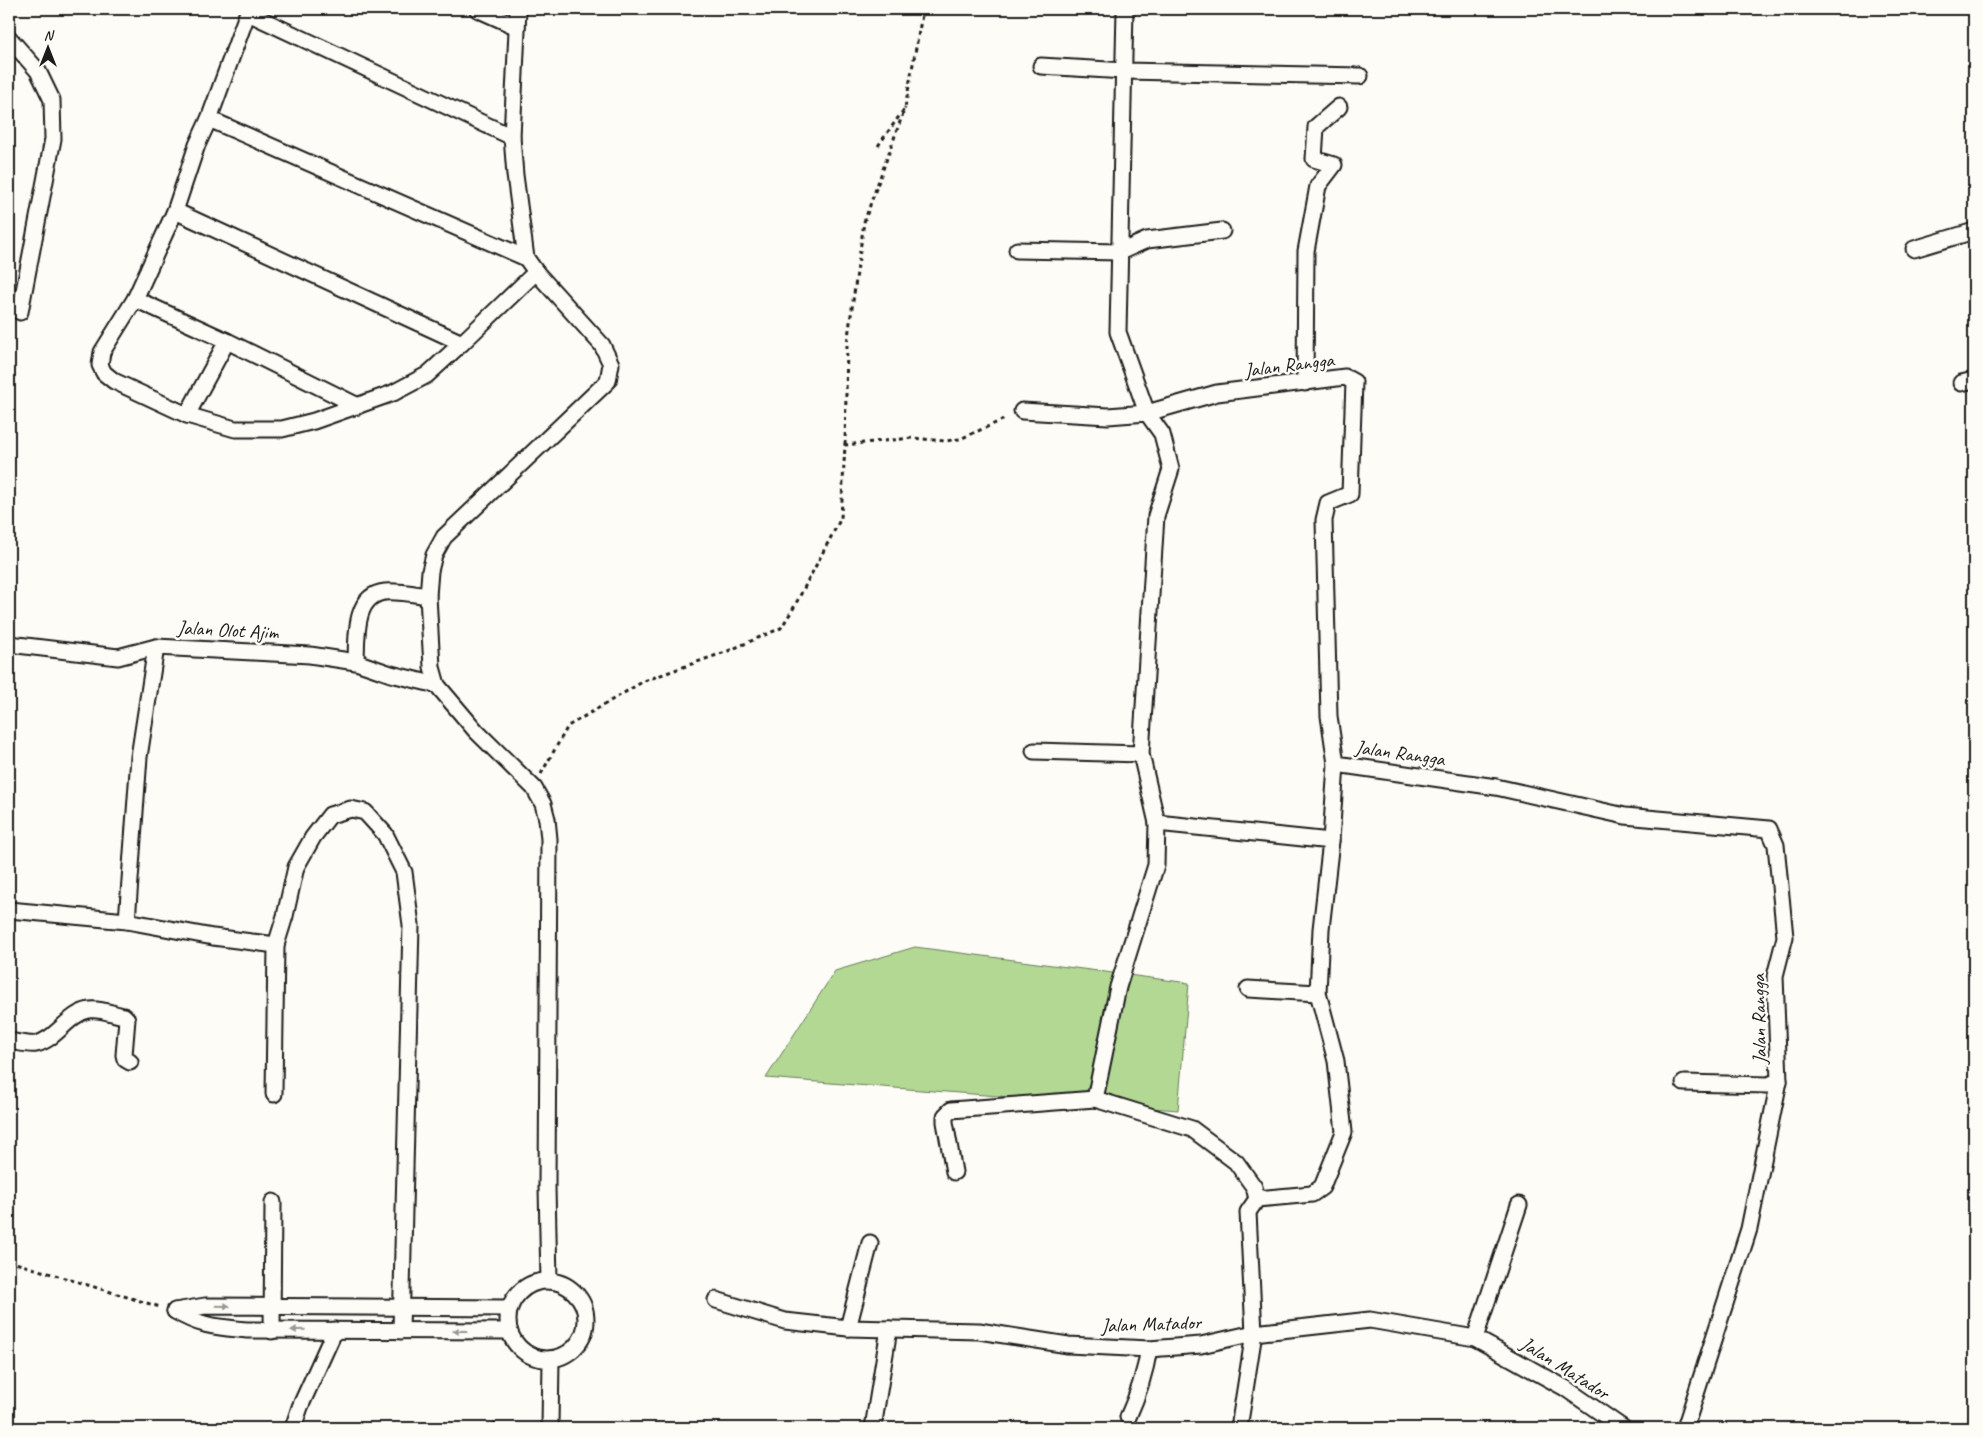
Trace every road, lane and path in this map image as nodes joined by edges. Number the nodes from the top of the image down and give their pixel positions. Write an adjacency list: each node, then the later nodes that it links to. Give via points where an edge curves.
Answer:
1 (477, 9): 8 (street)
2 (518, 9): 8 (street)
3 (754, 9): 4 (path)
4 (775, 9)
5 (924, 9): 14 (path)
6 (1125, 9): 11 (street)
7 (249, 11): 15 (street); 16 (street)
8 (517, 27): 16 (street)
9 (9, 38): 27 (street, via 38,71 52,100 53,139)
10 (1041, 66): 11 (street)
11 (1125, 71): 12 (street); 23 (street)
12 (1360, 76)
13 (1339, 107): 30 (street, via 1316,127 1314,159 1334,165 1318,186 1306,251)
14 (905, 108): 17 (path); 35 (path, via 864,222 848,344)
15 (209, 119): 18 (street); 24 (street)
16 (512, 137): 24 (street)
17 (878, 146)
18 (175, 211): 26 (street); 29 (street)
19 (1222, 231): 23 (street, via 1147,240)
20 (1974, 231): 21 (street)
21 (1914, 249)
22 (1017, 250): 23 (street)
23 (1120, 252): 33 (street, via 1118,332)
24 (526, 258): 25 (street)
25 (536, 272): 29 (street); 36 (street, via 602,345 611,364 608,382 444,538 434,555)
26 (135, 299): 28 (street); 34 (street, via 102,352 100,365 114,381)
27 (20, 312)
28 (227, 341): 31 (street); 34 (street)
29 (462, 344): 31 (street, via 426,375 393,393)
30 (1305, 383): 33 (street, Jalan Rangga, via 1217,393); 43 (street, Jalan Rangga, via 1345,377 1354,382 1350,494 1328,503 1324,520 1329,716)
31 (358, 406): 34 (street, via 282,429 235,429)
32 (1022, 411): 33 (street, Jalan Rangga, via 1108,416); 35 (path, via 960,439 912,438)
33 (1147, 413): 42 (street, via 1162,434 1171,469 1156,516)
34 (187, 416)
35 (845, 445): 44 (path, via 841,518 794,610 781,628 728,651 644,680 568,726)
36 (428, 596): 39 (street, via 383,592 372,596 363,607 359,620); 40 (street, via 432,667)
37 (9, 644): 38 (street, via 118,657)
38 (156, 646): 39 (street, Jalan Olot Ajim, via 310,655); 48 (street, Jalan Olot Ajim, via 139,757)
39 (356, 662): 40 (street, Jalan Olot Ajim)
40 (437, 685): 44 (street, via 476,731)
41 (1034, 751): 42 (street)
42 (1141, 754): 45 (street)
43 (1336, 764): 46 (street); 54 (street, Jalan Rangga, via 1496,787 1625,816 1769,829 1776,845 1785,937 1775,976)
44 (534, 788): 64 (street, via 543,804 549,839)
45 (1157, 823): 46 (street); 57 (street, via 1156,865 1118,987)
46 (1331, 841): 51 (street)
47 (9, 910): 48 (street)
48 (128, 915): 49 (street, via 213,937)
49 (276, 945): 56 (street); 67 (street, via 296,868 313,836 330,815 351,809 365,812 385,834 404,872 411,925)
50 (1248, 990): 51 (street)
51 (1318, 993): 59 (street, via 1336,1061 1344,1132 1322,1187 1312,1194)
52 (9, 1042): 53 (street, via 36,1044 80,1013 98,1010 127,1019 124,1055)
53 (130, 1062)
54 (1780, 1081): 55 (street, via 1768,1085); 88 (street, Jalan Rangga, via 1748,1229)
55 (1684, 1083)
56 (274, 1094)
57 (1096, 1099): 58 (street, via 951,1110 945,1116 945,1122); 59 (street, via 1192,1129 1236,1162 1254,1187)
58 (954, 1172)
59 (1257, 1199): 76 (street, via 1248,1212)
60 (273, 1202): 66 (street)
61 (1520, 1205): 77 (street)
62 (870, 1243): 70 (street)
63 (9, 1262): 69 (path)
64 (549, 1281): 68 (street, via 532,1284 518,1294); 79 (street, via 563,1284 575,1293 583,1305 586,1319 584,1333 577,1346 565,1355)
65 (716, 1300): 70 (street, Jalan Matador, via 785,1321)
66 (272, 1307): 67 (street); 69 (street, one-way to 66, via 205,1306); 74 (street)
67 (401, 1307): 68 (street); 75 (street)
68 (510, 1308): 73 (street)
69 (175, 1311): 74 (street, via 205,1326)
70 (848, 1328): 71 (street, Jalan Matador)
71 (888, 1329): 78 (street, Jalan Matador, via 979,1330 1068,1345); 85 (street)
72 (335, 1330): 74 (street, one-way to 74); 75 (street); 82 (street)
73 (509, 1330): 75 (street, one-way to 75); 79 (street, via 518,1346 533,1356)
74 (272, 1331)
75 (401, 1331)
76 (1254, 1333): 77 (street, Jalan Matador, via 1370,1320); 78 (street, Jalan Matador, via 1201,1345); 86 (street)
77 (1475, 1338): 87 (street, Jalan Matador, via 1566,1388)
78 (1148, 1349): 80 (street, via 1143,1378)
79 (551, 1359): 84 (street)
80 (1128, 1417)
81 (494, 1422): 83 (path)
82 (293, 1428)
83 (494, 1428)
84 (550, 1428)
85 (873, 1428)
86 (1238, 1428)
87 (1623, 1428)
88 (1684, 1428)

